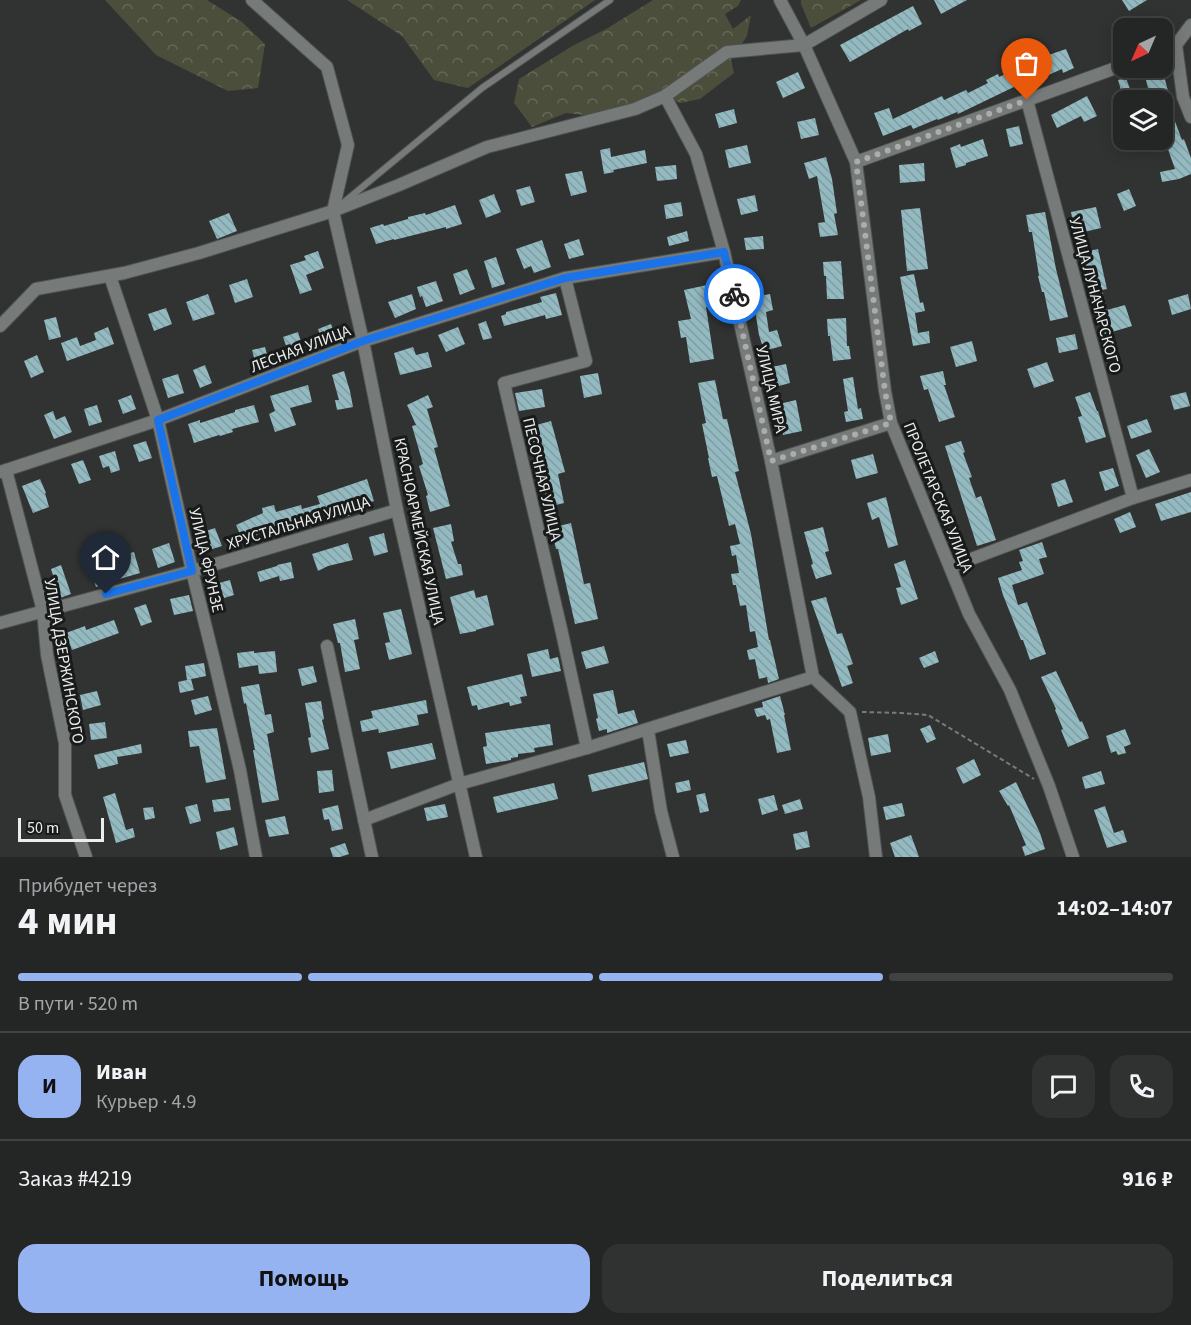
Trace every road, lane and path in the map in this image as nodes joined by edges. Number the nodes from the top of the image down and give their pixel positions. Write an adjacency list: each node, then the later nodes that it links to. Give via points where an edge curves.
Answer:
1 (252, 0): 14 (street, via 327,67 348,145)
2 (610, 0): 14 (lane, via 482,88)
3 (780, 0): 6 (street, ПРОЛЕТАРСКАЯ УЛИЦА)
4 (881, 0): 6 (street)
5 (1191, 25): 7 (street)
6 (804, 45): 10 (street, via 727,52); 13 (street, ПРОЛЕТАРСКАЯ УЛИЦА)
7 (1176, 45): 8 (street); 12 (street, via 1183,97)
8 (1173, 46)
9 (1113, 69): 11 (street)
10 (665, 96): 14 (street, via 635,109 487,147); 15 (street, УЛИЦА МИРА, via 696,154)
11 (1027, 100): 13 (street); 25 (street, УЛИЦА ЛУНАЧАРСКОГО)
12 (1191, 117)
13 (856, 162): 21 (street, ПРОЛЕТАРСКАЯ УЛИЦА)
14 (333, 211): 16 (street); 19 (street, КРАСНОАРМЕЙСКАЯ УЛИЦА)
15 (724, 252): 17 (street, ЛЕСНАЯ УЛИЦА); 22 (street, УЛИЦА МИРА)
16 (110, 276): 18 (street, via 36,289); 20 (street, УЛИЦА ФРУНЗЕ)
17 (565, 278): 19 (street, ЛЕСНАЯ УЛИЦА); 35 (street, ПЕСОЧНАЯ УЛИЦА, via 586,361 504,382)
18 (0, 326)
19 (363, 341): 20 (street, ЛЕСНАЯ УЛИЦА); 26 (street, КРАСНОАРМЕЙСКАЯ УЛИЦА)
20 (158, 420): 23 (street, ЛЕСНАЯ УЛИЦА); 28 (street, УЛИЦА ФРУНЗЕ)
21 (891, 423): 22 (street); 27 (street, ПРОЛЕТАРСКАЯ УЛИЦА)
22 (771, 461): 32 (street, УЛИЦА МИРА)
23 (3, 471): 29 (street, УЛИЦА ДЗЕРЖИНСКОГО)
24 (1191, 480): 25 (street)
25 (1133, 498): 27 (street)
26 (397, 510): 28 (street, ХРУСТАЛЬНАЯ УЛИЦА); 36 (street, КРАСНОАРМЕЙСКАЯ УЛИЦА)
27 (950, 567): 37 (street, ПРОЛЕТАРСКАЯ УЛИЦА, via 969,614 1010,690)
28 (192, 571): 29 (street, ХРУСТАЛЬНАЯ УЛИЦА); 40 (street, УЛИЦА ФРУНЗЕ, via 240,770)
29 (43, 611): 30 (street, ХРУСТАЛЬНАЯ УЛИЦА); 39 (street, УЛИЦА ДЗЕРЖИНСКОГО, via 47,655 65,743 64,795)
30 (0, 623)
31 (327, 646): 38 (street)
32 (813, 677): 33 (street); 34 (street)
33 (850, 712): 37 (path, via 928,716); 44 (street, via 869,798)
34 (648, 729): 35 (street); 43 (street)
35 (587, 748): 36 (street)
36 (459, 784): 38 (street); 42 (street, КРАСНОАРМЕЙСКАЯ УЛИЦА)
37 (1049, 786): 45 (street, ПРОЛЕТАРСКАЯ УЛИЦА)
38 (364, 820): 41 (street)
39 (86, 857)
40 (256, 857)
41 (372, 857)
42 (476, 857)
43 (673, 857)
44 (876, 857)
45 (1073, 857)

